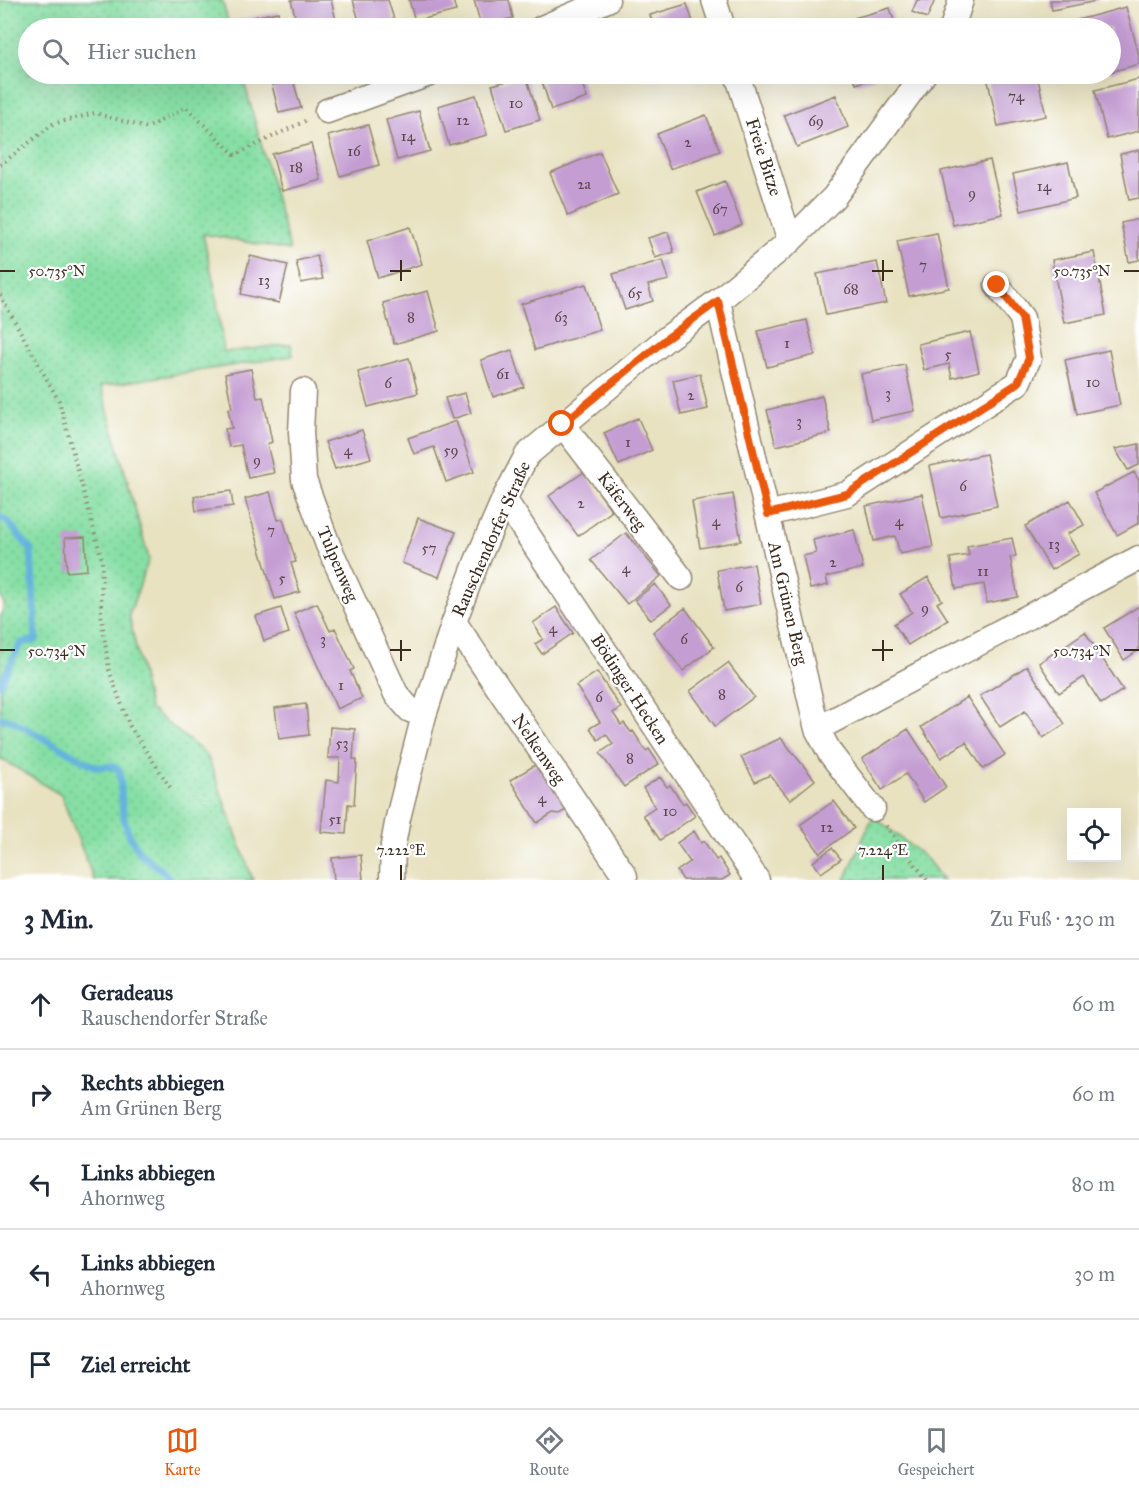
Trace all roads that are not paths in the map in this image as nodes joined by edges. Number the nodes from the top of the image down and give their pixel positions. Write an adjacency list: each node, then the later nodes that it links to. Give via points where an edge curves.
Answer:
1 (607, 0): 4 (street)
2 (714, 0): 5 (street)
3 (962, 0): 6 (street)
4 (565, 18)
5 (720, 18)
6 (956, 18)
7 (401, 84): 10 (street)
8 (740, 84): 11 (street, Freie Bitze)
9 (917, 84): 11 (street, Rauschendorfer Straße, via 834,197)
10 (327, 111)
11 (790, 241): 13 (street, Rauschendorfer Straße)
12 (997, 285): 17 (street, via 1022,318 1029,358 1018,383 847,494)
13 (718, 301): 15 (street, Rauschendorfer Straße); 17 (street, Am Grünen Berg)
14 (303, 391): 21 (street, Tulpenweg, via 304,480 328,545 396,694 411,711)
15 (562, 424): 16 (street, Rauschendorfer Straße, via 527,455); 19 (street, Käferweg)
16 (504, 499): 20 (street, Rauschendorfer Straße); 26 (street, Bödinger Hecken)
17 (768, 514): 22 (street, Am Grünen Berg)
18 (1139, 558): 22 (street)
19 (681, 578)
20 (454, 622): 21 (street, Rauschendorfer Straße); 24 (street, Nelkenweg)
21 (424, 716): 25 (street, Rauschendorfer Straße, via 393,845)
22 (817, 729): 23 (street, Am Grünen Berg, via 830,753)
23 (873, 809)
24 (625, 876)
25 (392, 880)
26 (757, 880)

